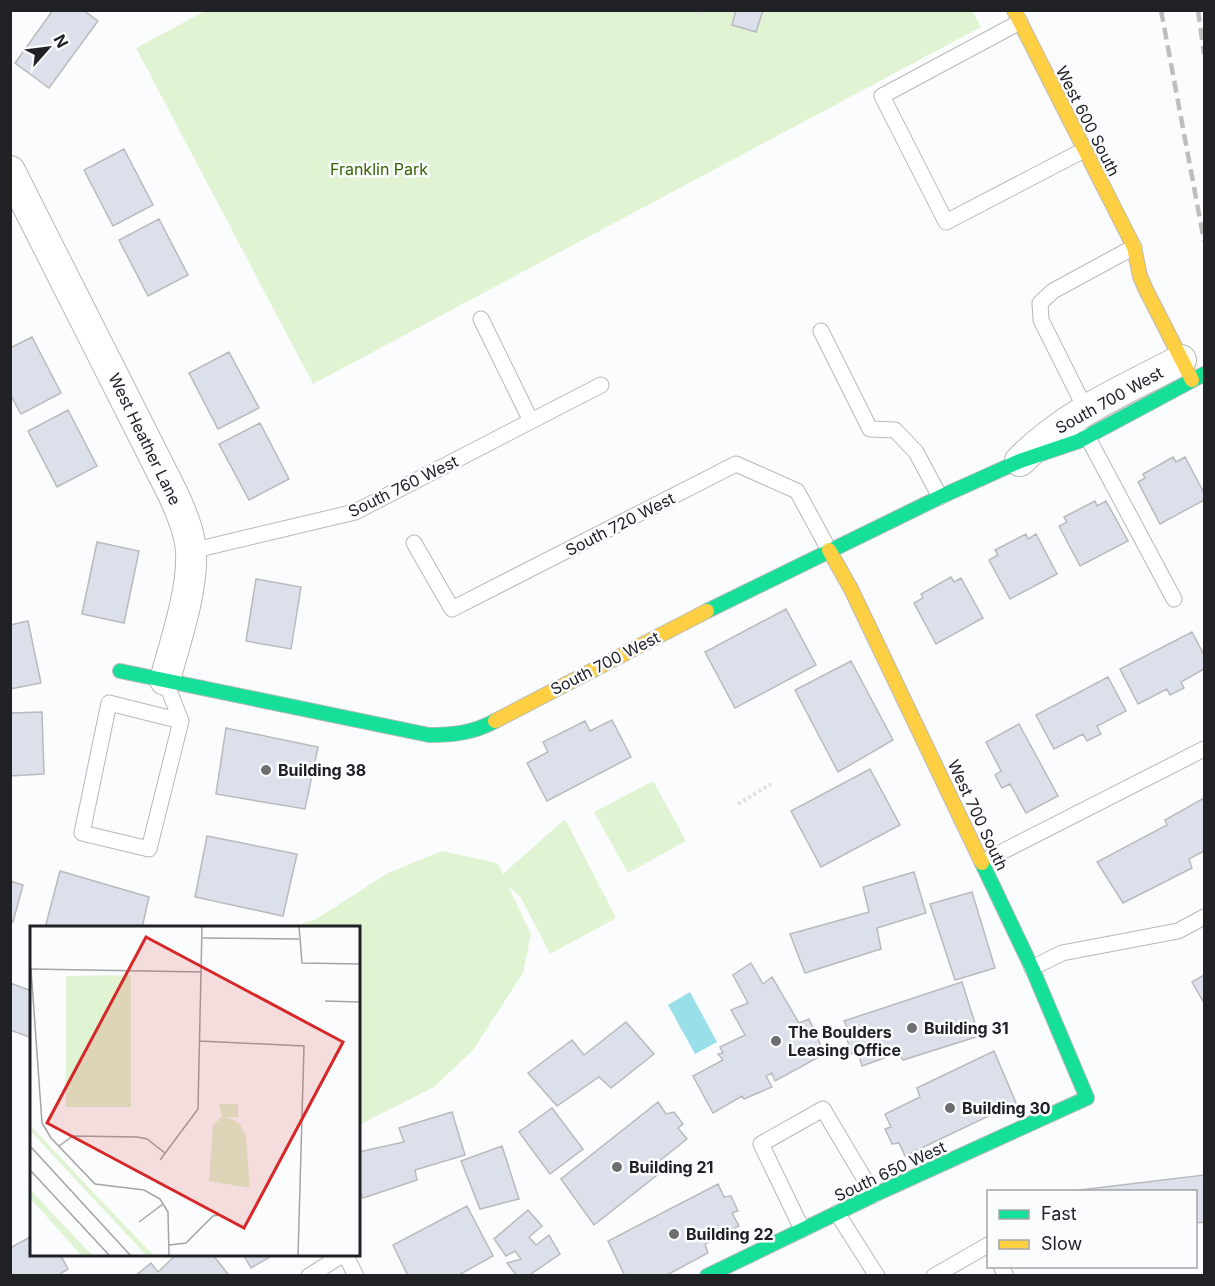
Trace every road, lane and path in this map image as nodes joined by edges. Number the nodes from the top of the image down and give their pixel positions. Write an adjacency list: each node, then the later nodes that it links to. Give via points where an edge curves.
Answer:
1 (689, 10): 2 (path)
2 (708, 10)
3 (1017, 16): 4 (street, West 600 South); 4 (lane, via 882,96 946,222)
4 (1084, 150): 6 (street, West 600 South)
5 (10, 171): 18 (street, West Heather Lane, via 173,494)
6 (1134, 247): 7 (street, West 600 South); 10 (street, West 600 South, via 1146,290); 13 (lane, via 1053,291 1040,303 1041,320)
7 (1151, 261)
8 (482, 319): 12 (lane)
9 (821, 331): 15 (lane, via 870,429 896,430 916,452)
10 (1192, 367): 13 (street, South 700 West)
11 (601, 385): 12 (lane, South 760 West)
12 (531, 421): 18 (lane, South 760 West, via 355,512)
13 (1087, 423): 14 (street, South 700 West, via 1056,428); 19 (lane)
14 (1020, 461): 15 (street, South 700 West)
15 (940, 497): 17 (street, South 700 West)
16 (414, 543): 17 (lane, South 720 West, via 452,609 736,464 797,491)
17 (830, 550): 21 (street, South 700 West, via 481,729 457,735 429,735); 23 (street, West 700 South)
18 (191, 551): 21 (street, West Heather Lane, via 190,579)
19 (1174, 599)
20 (120, 671): 21 (street)
21 (165, 680): 22 (lane)
22 (181, 721): 22 (lane, via 149,849 82,833 109,703)
23 (927, 747): 25 (lane); 28 (street, West 700 South)
24 (1204, 749): 28 (lane)
25 (916, 761)
26 (771, 784): 27 (path)
27 (738, 804)
28 (982, 862): 30 (street, West 700 South)
29 (1204, 917): 30 (lane, via 1178,931 1062,953)
30 (1032, 968): 31 (street, West 700 South)
31 (1087, 1098): 32 (street, South 650 West)
32 (874, 1195): 33 (street, South 650 West); 34 (lane, via 823,1109 761,1144)
33 (837, 1213): 34 (street, South 650 West); 41 (lane)
34 (802, 1229): 40 (street, South 650 West)
35 (987, 1246): 42 (lane)
36 (342, 1256): 38 (lane)
37 (346, 1256): 39 (lane)
38 (309, 1275)
39 (356, 1275)
40 (707, 1275)
41 (877, 1275)
42 (934, 1275)

